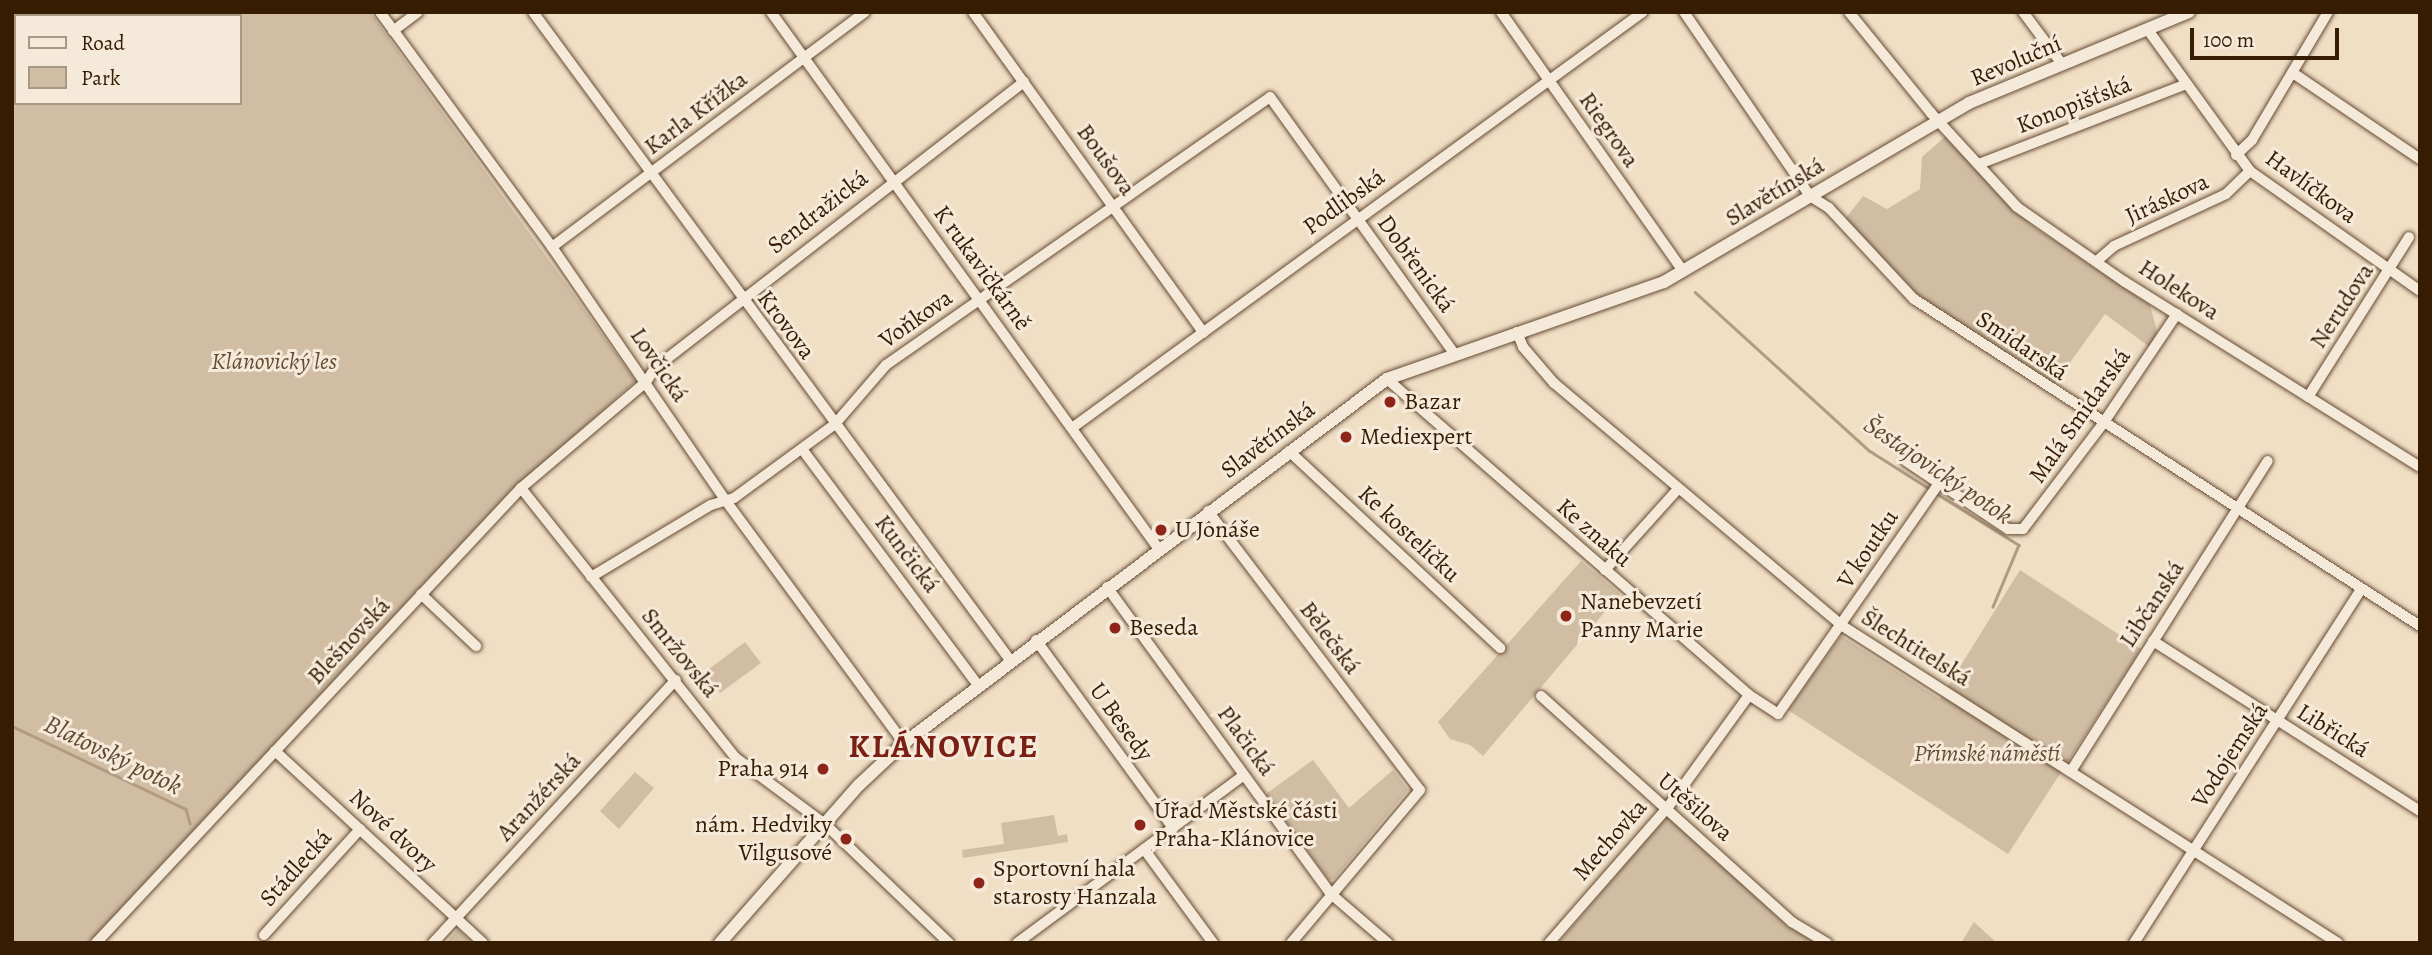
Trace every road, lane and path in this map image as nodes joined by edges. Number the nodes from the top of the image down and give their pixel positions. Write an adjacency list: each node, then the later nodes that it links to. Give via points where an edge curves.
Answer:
1 (380, 12): 15 (street, Lovčická)
2 (418, 12): 15 (street)
3 (533, 12): 28 (street, Krovova)
4 (771, 12): 16 (street, K rukavičkárně)
5 (865, 12): 16 (street, Karla Křížka)
6 (973, 12): 20 (street, Boušova)
7 (1501, 12): 19 (street, Riegrova)
8 (1643, 12): 19 (street, Podlibská)
9 (1684, 12): 30 (street, Smidarská)
10 (1849, 12): 23 (street, Holekova)
11 (2022, 12): 17 (street)
12 (2189, 12): 14 (street, Revoluční)
13 (2326, 15): 18 (street)
14 (2148, 30): 17 (street, Revoluční); 21 (street, Havlíčkova)
15 (393, 31): 34 (street, Lovčická)
16 (804, 57): 28 (street, Karla Křížka); 29 (street, K rukavičkárně)
17 (2062, 64): 23 (street, Revoluční)
18 (2293, 73): 24 (street, via 2252,141); 25 (street)
19 (1548, 80): 32 (street, Podlibská); 37 (street, Riegrova)
20 (1024, 82): 29 (street, Sendražická); 31 (street, Boušova)
21 (2184, 85): 24 (street, Havlíčkova); 26 (street, Konopišťská)
22 (1270, 97): 31 (street, Voňkova); 32 (street, Dobřenická)
23 (1939, 120): 26 (street, Holekova); 30 (street, Slavětínská)
24 (2236, 155): 27 (street, Havlíčkova)
25 (2420, 159)
26 (1979, 164): 35 (street, Holekova, via 2017,207)
27 (2250, 171): 35 (street, Jiráskova, via 2226,194 2114,246); 36 (street, Havlíčkova)
28 (651, 174): 34 (street, Karla Křížka); 39 (street, Krovova)
29 (893, 180): 39 (street, Sendražická); 40 (street, K rukavičkárně)
30 (1810, 196): 37 (street, Slavětínská); 49 (street, Smidarská, via 1829,208 1914,299)
31 (1115, 207): 40 (street, Voňkova); 43 (street, Boušova)
32 (1357, 218): 43 (street, Podlibská); 44 (street, Dobřenická)
33 (2409, 237): 36 (street, Nerudova)
34 (552, 247): 46 (street, Lovčická)
35 (2098, 260): 41 (street, Holekova)
36 (2389, 269): 38 (street, Havlíčkova); 47 (street, Nerudova)
37 (1683, 271): 42 (street, Slavětínská, via 1664,282)
38 (2420, 291)
39 (741, 299): 46 (street, Sendražická, via 655,368); 48 (street, Krovova)
40 (978, 300): 48 (street, Voňkova, via 886,365); 50 (street, K rukavičkárně)
41 (2177, 314): 47 (street, Holekova); 49 (street, Malá Smidarská)
42 (1517, 332): 44 (street, Slavětínská); 57 (street, Šlechtitelská, via 1554,383)
43 (1204, 333): 50 (street, Podlibská)
44 (1454, 353): 45 (street, Slavětínská)
45 (1387, 379): 52 (street, Slavětínská); 63 (street, Ke znaku)
46 (646, 382): 56 (street, Blešnovská); 59 (street, Lovčická)
47 (2308, 397): 55 (street, Holekova)
48 (835, 424): 51 (street, Voňkova); 74 (street, Krovova)
49 (2102, 425): 58 (street, Malá Smidarská, via 2023,529 2011,530); 61 (street, Smidarská)
50 (1072, 428): 62 (street, K rukavičkárně)
51 (802, 449): 59 (street, Voňkova); 76 (street, Kunčická)
52 (1289, 451): 60 (street, Slavětínská); 73 (street, Ke kostelíčku)
53 (1906, 461): 58 (street)
54 (2268, 461): 61 (street, Libčanská)
55 (2420, 467)
56 (521, 488): 64 (street, Smržovská); 67 (street, Blešnovská)
57 (1678, 489): 63 (street); 68 (street, Šlechtitelská)
58 (1934, 490): 68 (street, V koutku)
59 (726, 501): 64 (street, Voňkova); 81 (street, Lovčická)
60 (1208, 511): 62 (street, Slavětínská); 92 (street, Bělečská, via 1420,790)
61 (2238, 511): 66 (street, Smidarská); 71 (street, Libčanská)
62 (1158, 548): 65 (street, Slavětínská)
63 (1605, 570): 77 (street, Ke znaku)
64 (591, 577): 75 (street, Smržovská)
65 (1107, 587): 70 (street, Slavětínská); 84 (street, Plačická)
66 (2361, 589): 69 (street, Smidarská); 80 (street, Vodojemská)
67 (421, 594): 72 (street); 82 (street, Blešnovská)
68 (1841, 625): 79 (street, V koutku); 83 (street, Šlechtitelská)
69 (2420, 626)
70 (1036, 640): 74 (street, Slavětínská); 88 (street, U Besedy)
71 (2153, 641): 80 (street, Libřická); 83 (street, Libčanská)
72 (476, 646)
73 (1500, 648)
74 (1010, 660): 76 (street, Slavětínská)
75 (676, 680): 87 (street, Smržovská, via 736,758); 93 (street, Aranžérská)
76 (977, 684): 81 (street, Slavětínská)
77 (1749, 695): 79 (street, Ke znaku); 85 (street, Mechovka)
78 (1541, 696): 85 (street, Utěšilova, via 1653,799)
79 (1778, 714)
80 (2276, 721): 86 (street, Libřická); 91 (street, Vodojemská)
81 (904, 743): 87 (street, Slavětínská)
82 (275, 751): 89 (street, Nové dvory); 95 (street, Blešnovská)
83 (2071, 771): 91 (street, Šlechtitelská)
84 (1244, 775): 88 (street); 92 (street, Plačická)
85 (1668, 807): 104 (street, Mechovka); 105 (street, Utěšilova, via 1792,922)
86 (2420, 811)
87 (825, 824): 98 (street, Slavětínská); 99 (street, Smržovská)
88 (1173, 828): 90 (street)
89 (360, 829): 93 (street, Nové dvory); 94 (street, Stádlecká)
90 (1144, 849): 100 (street); 101 (street)
91 (2193, 851): 106 (street, Vodojemská); 107 (street, Šlechtitelská)
92 (1331, 894): 102 (street); 103 (street, Plačická)
93 (456, 918): 96 (street, Aranžérská); 97 (street, Nové dvory)
94 (264, 935)
95 (96, 943)
96 (433, 943)
97 (482, 943)
98 (720, 943)
99 (949, 943)
100 (1017, 943)
101 (1213, 943)
102 (1291, 943)
103 (1388, 943)
104 (1549, 943)
105 (1827, 943)
106 (2134, 943)
107 (2338, 943)

